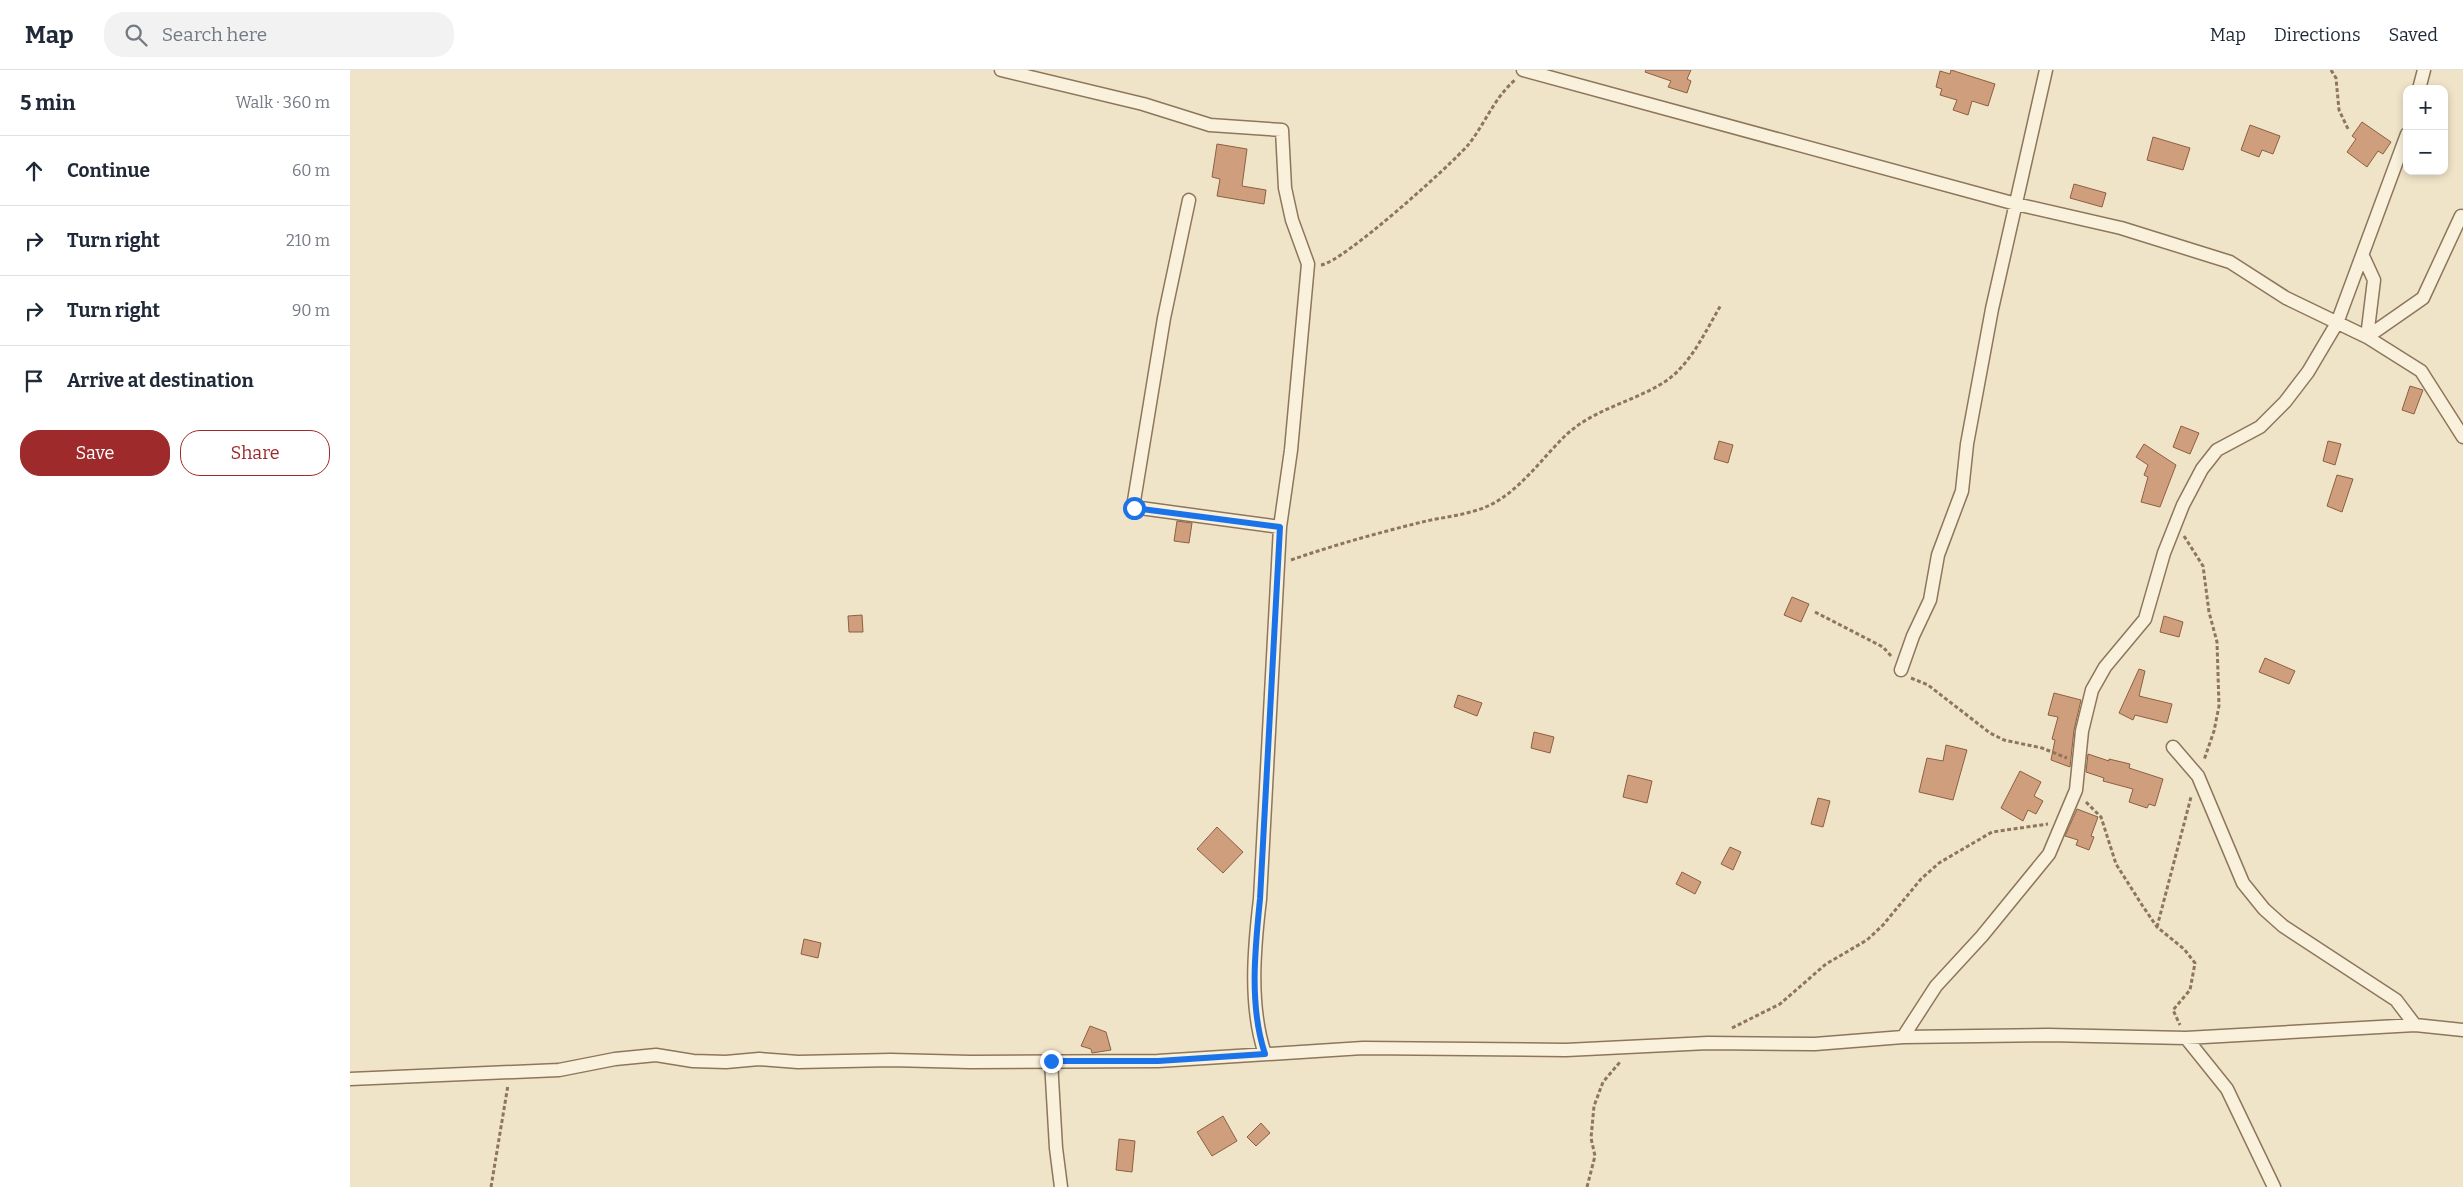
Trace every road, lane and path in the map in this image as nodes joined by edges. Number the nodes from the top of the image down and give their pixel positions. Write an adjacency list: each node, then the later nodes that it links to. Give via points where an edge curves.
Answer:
1 (1001, 70): 13 (street, via 1143,104 1210,125 1282,130 1285,188 1292,220)
2 (2046, 70): 10 (street)
3 (2331, 70): 7 (path, via 2336,78 2338,110)
4 (2424, 70): 6 (street)
5 (1527, 71): 10 (street); 13 (path, via 1507,87 1468,145 1410,200 1338,259 1324,265)
6 (2420, 85)
7 (2349, 131)
8 (2403, 145): 12 (street)
9 (1189, 200): 19 (street, via 1164,318 1134,508)
10 (2016, 204): 15 (street, via 2121,228 2230,262 2286,298); 22 (street, via 1972,415 1962,492 1938,555 1930,600)
11 (2461, 216): 16 (street, via 2423,298)
12 (2363, 256): 15 (street); 16 (street, via 2374,280)
13 (1308, 264): 19 (street, via 1291,450)
14 (1721, 305): 20 (path, via 1688,358 1673,375 1650,390 1607,407 1566,434 1500,500 1474,511 1381,532)
15 (2337, 323): 16 (street); 18 (street, via 2308,372 2285,402 2260,427 2217,450 2202,469)
16 (2367, 336): 17 (street, via 2421,371)
17 (2463, 437)
18 (2176, 523): 24 (street, via 2164,552 2145,619 2106,667 2092,690); 25 (path, via 2203,566 2217,642 2219,706)
19 (1280, 527): 20 (street)
20 (1279, 565): 35 (street, via 1255,945 1259,1034)
21 (1815, 612): 22 (path, via 1884,647)
22 (1901, 670): 24 (path, via 1906,676 1928,685 1990,733)
23 (2174, 747): 25 (street)
24 (2077, 762): 26 (street)
25 (2198, 776): 28 (path); 29 (street, via 2243,883 2264,909 2283,926 2396,1000)
26 (2076, 790): 27 (street); 28 (path, via 2101,817 2116,864)
27 (2062, 821): 31 (street, via 2049,854 1936,986); 33 (path, via 1992,832 1939,863 1867,940 1826,964 1780,1004)
28 (2157, 927): 32 (path, via 2184,949 2195,964 2190,990 2173,1010)
29 (2415, 1024): 30 (street); 32 (street)
30 (2463, 1030)
31 (1903, 1036): 32 (street, via 2048,1034); 33 (street, via 1815,1044)
32 (2186, 1038): 42 (street, via 2226,1089)
33 (1708, 1043): 34 (street)
34 (1640, 1046): 35 (street, via 1566,1050 1363,1048); 41 (path, via 1603,1082 1594,1106 1592,1138 1595,1156)
35 (1265, 1054): 36 (street, via 1158,1061)
36 (1051, 1061): 37 (street, via 798,1062 759,1059 726,1062 656,1055 559,1070); 40 (street)
37 (510, 1072): 38 (street); 39 (path)
38 (350, 1079)
39 (491, 1187)
40 (1061, 1187)
41 (1587, 1187)
42 (2274, 1187)

